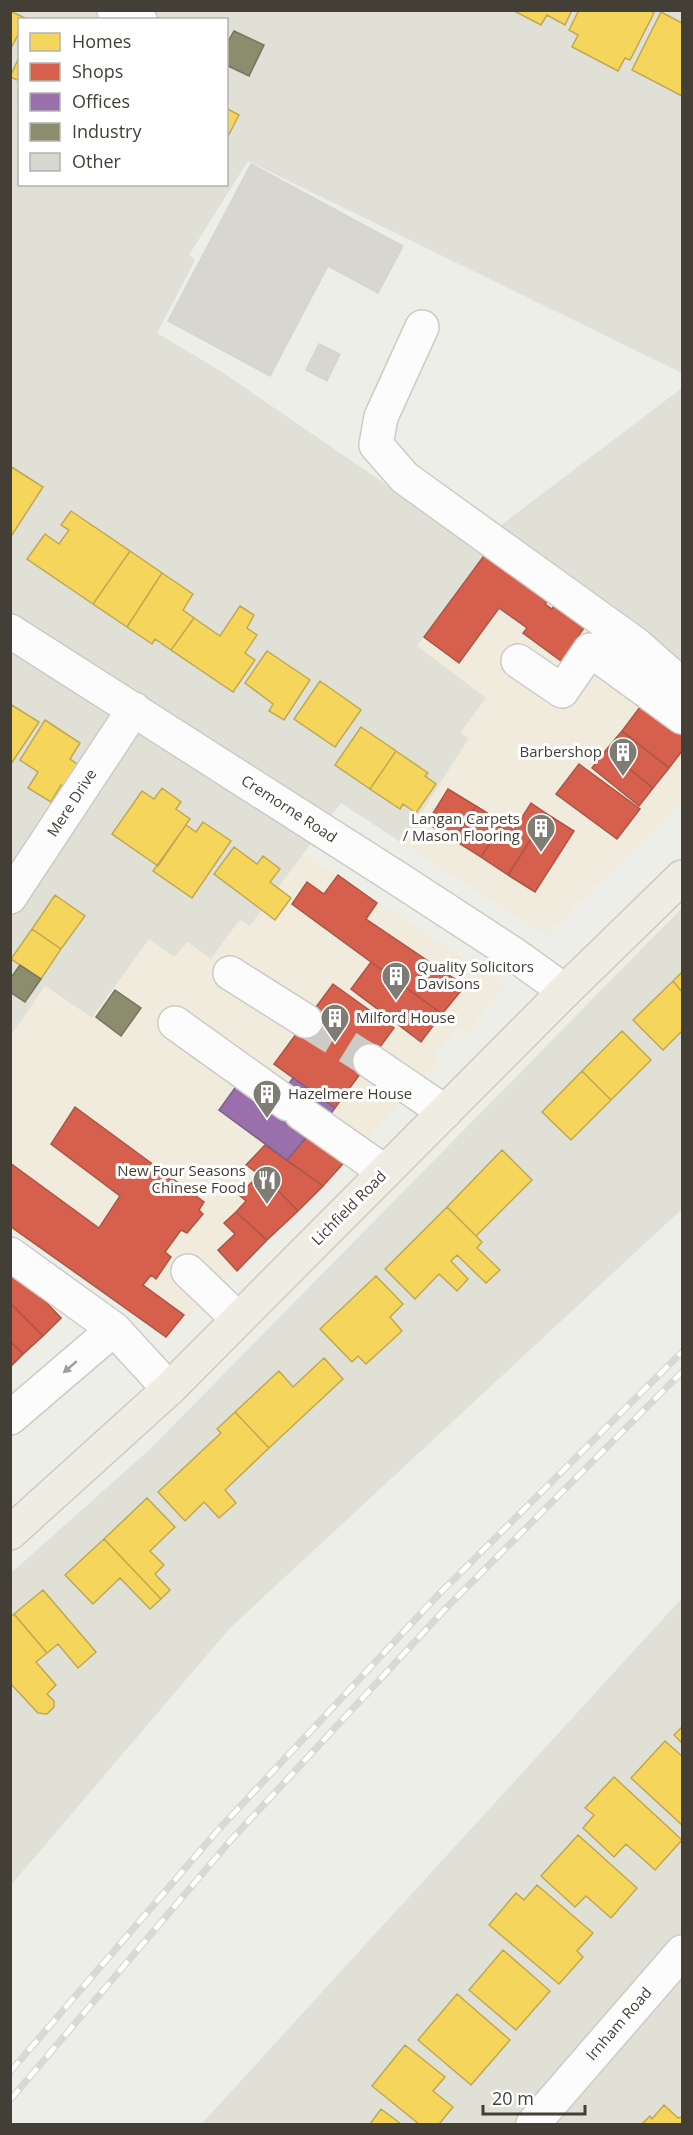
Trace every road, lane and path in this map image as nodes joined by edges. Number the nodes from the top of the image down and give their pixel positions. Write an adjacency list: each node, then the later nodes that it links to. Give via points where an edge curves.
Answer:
1 (114, 10): 2 (street)
2 (135, 18)
3 (422, 327): 6 (street, via 381,417 376,445 405,478 637,645)
4 (10, 631): 7 (street, Cremorne Road)
5 (518, 661): 8 (street, via 562,691 590,650)
6 (682, 685)
7 (134, 709): 10 (street, Mere Drive); 12 (street, Cremorne Road)
8 (682, 717)
9 (682, 877): 12 (main road, Lichfield Road)
10 (10, 897)
11 (230, 973): 13 (street)
12 (565, 991): 16 (main road, Lichfield Road)
13 (306, 1021)
14 (175, 1023): 17 (street)
15 (370, 1061): 16 (street)
16 (445, 1112): 17 (main road, Lichfield Road)
17 (385, 1172): 20 (main road, Lichfield Road)
18 (10, 1254): 21 (street)
19 (188, 1271): 20 (street)
20 (238, 1319): 22 (main road, Lichfield Road)
21 (114, 1329): 22 (street); 23 (street, one-way to 23)
22 (169, 1389): 24 (main road, Lichfield Road)
23 (10, 1418)
24 (10, 1533)
25 (682, 1952): 26 (street, Irnham Road)
26 (533, 2124)

